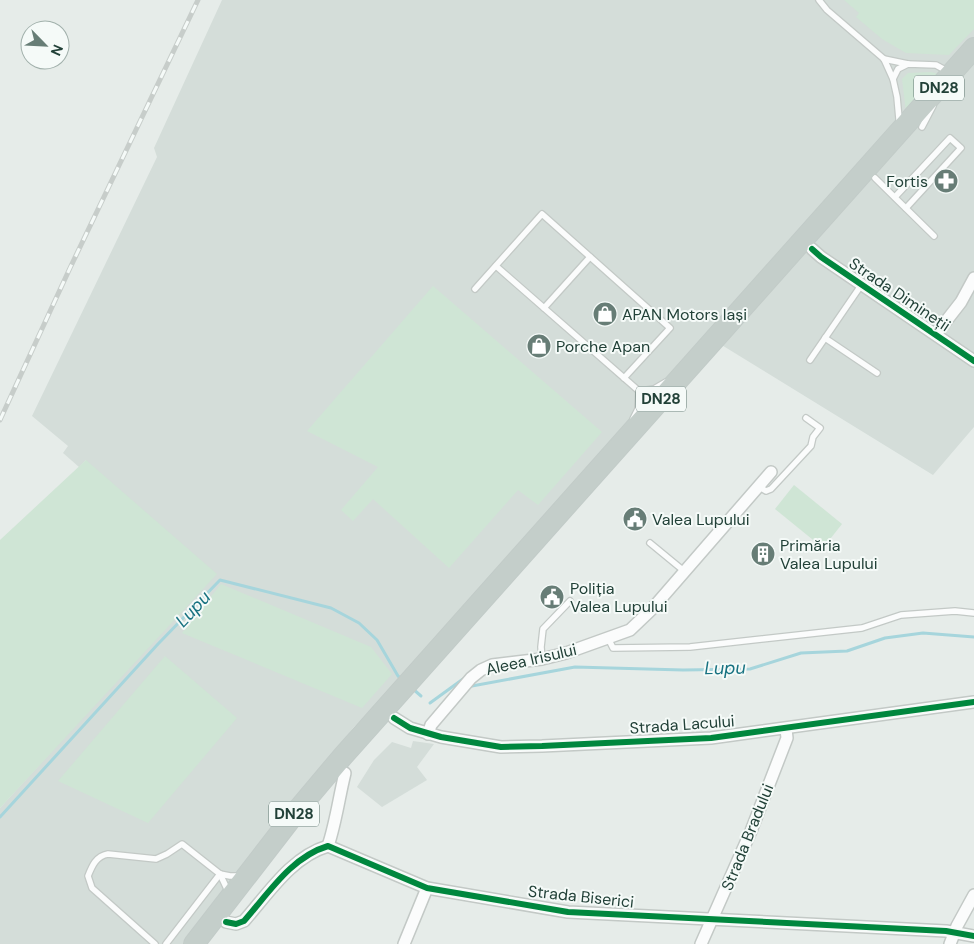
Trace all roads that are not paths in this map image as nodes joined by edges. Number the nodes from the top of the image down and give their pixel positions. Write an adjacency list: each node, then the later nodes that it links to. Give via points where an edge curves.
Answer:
1 (819, 0): 3 (lane)
2 (974, 48): 7 (highway, DN28)
3 (884, 59): 4 (lane); 6 (lane)
4 (908, 64): 6 (lane, via 898,69); 7 (lane, via 936,65 947,71)
5 (974, 67): 9 (highway, DN28)
6 (893, 79): 9 (lane, via 899,119)
7 (952, 80): 9 (highway, DN28)
8 (938, 101): 9 (lane)
9 (913, 127): 10 (highway, DN28); 25 (highway, DN28)
10 (875, 178): 11 (lane); 14 (highway, DN28)
11 (895, 197): 12 (lane); 12 (lane, via 950,138 961,148)
12 (906, 208): 13 (lane)
13 (934, 236)
14 (812, 249): 18 (street, Strada Dimineții); 39 (highway, DN28)
15 (590, 257): 16 (lane, via 542,214); 20 (lane); 27 (lane, via 670,328)
16 (496, 266): 19 (lane); 20 (lane)
17 (974, 278): 21 (street, via 961,302)
18 (862, 284): 21 (street, Strada Dimineții); 22 (lane)
19 (475, 289)
20 (544, 308): 27 (lane)
21 (936, 334): 24 (street, Strada Dimineții)
22 (825, 338): 23 (lane); 26 (lane)
23 (810, 360)
24 (974, 361)
25 (688, 370): 28 (lane, via 654,389); 30 (highway, DN28)
26 (877, 373)
27 (624, 378): 28 (lane)
28 (639, 391): 30 (lane, via 638,409)
29 (806, 418): 32 (lane, via 820,428 810,446 771,489 766,491)
30 (622, 443): 39 (highway, DN28)
31 (770, 472): 32 (street, Aleea Irisului)
32 (758, 486): 34 (street, Aleea Irisului)
33 (650, 543): 34 (lane)
34 (684, 571): 37 (street, Aleea Irisului, via 630,630)
35 (570, 601): 38 (lane, via 543,630)
36 (974, 612): 37 (lane, via 901,614 862,628 690,647 613,648)
37 (608, 638): 38 (street, Aleea Irisului)
38 (542, 659): 44 (street, Aleea Irisului, via 492,665 481,670 431,725)
39 (424, 675): 40 (highway, DN28)
40 (407, 694): 42 (highway, DN28); 47 (highway, DN28, via 300,807)
41 (974, 702): 43 (street, Strada Lacului)
42 (394, 718): 44 (street, Strada Lacului); 45 (highway, DN28)
43 (786, 729): 44 (street, Strada Lacului, via 711,738 501,747); 52 (street, Strada Bradului, via 787,738)
44 (428, 734)
45 (346, 773): 46 (street); 53 (highway, DN28)
46 (328, 846): 49 (street, Strada Biserici); 53 (street, via 301,858 244,921 236,924)
47 (248, 873): 48 (lane, via 238,876); 51 (highway, DN28)
48 (220, 874): 51 (lane); 56 (lane, via 182,844 156,859 108,854 95,861 88,876 92,888); 57 (lane)
49 (427, 888): 52 (street, Strada Biserici, via 568,912); 60 (street)
50 (974, 895): 55 (street)
51 (230, 897): 58 (highway, DN28)
52 (712, 920): 55 (street, Strada Biserici, via 946,931); 61 (street, Strada Bradului)
53 (226, 922): 59 (highway, DN28)
54 (974, 936): 55 (street, Strada Biserici)
55 (952, 939)
56 (154, 944)
57 (166, 944)
58 (194, 944)
59 (209, 944)
60 (404, 944)
61 (702, 944)

